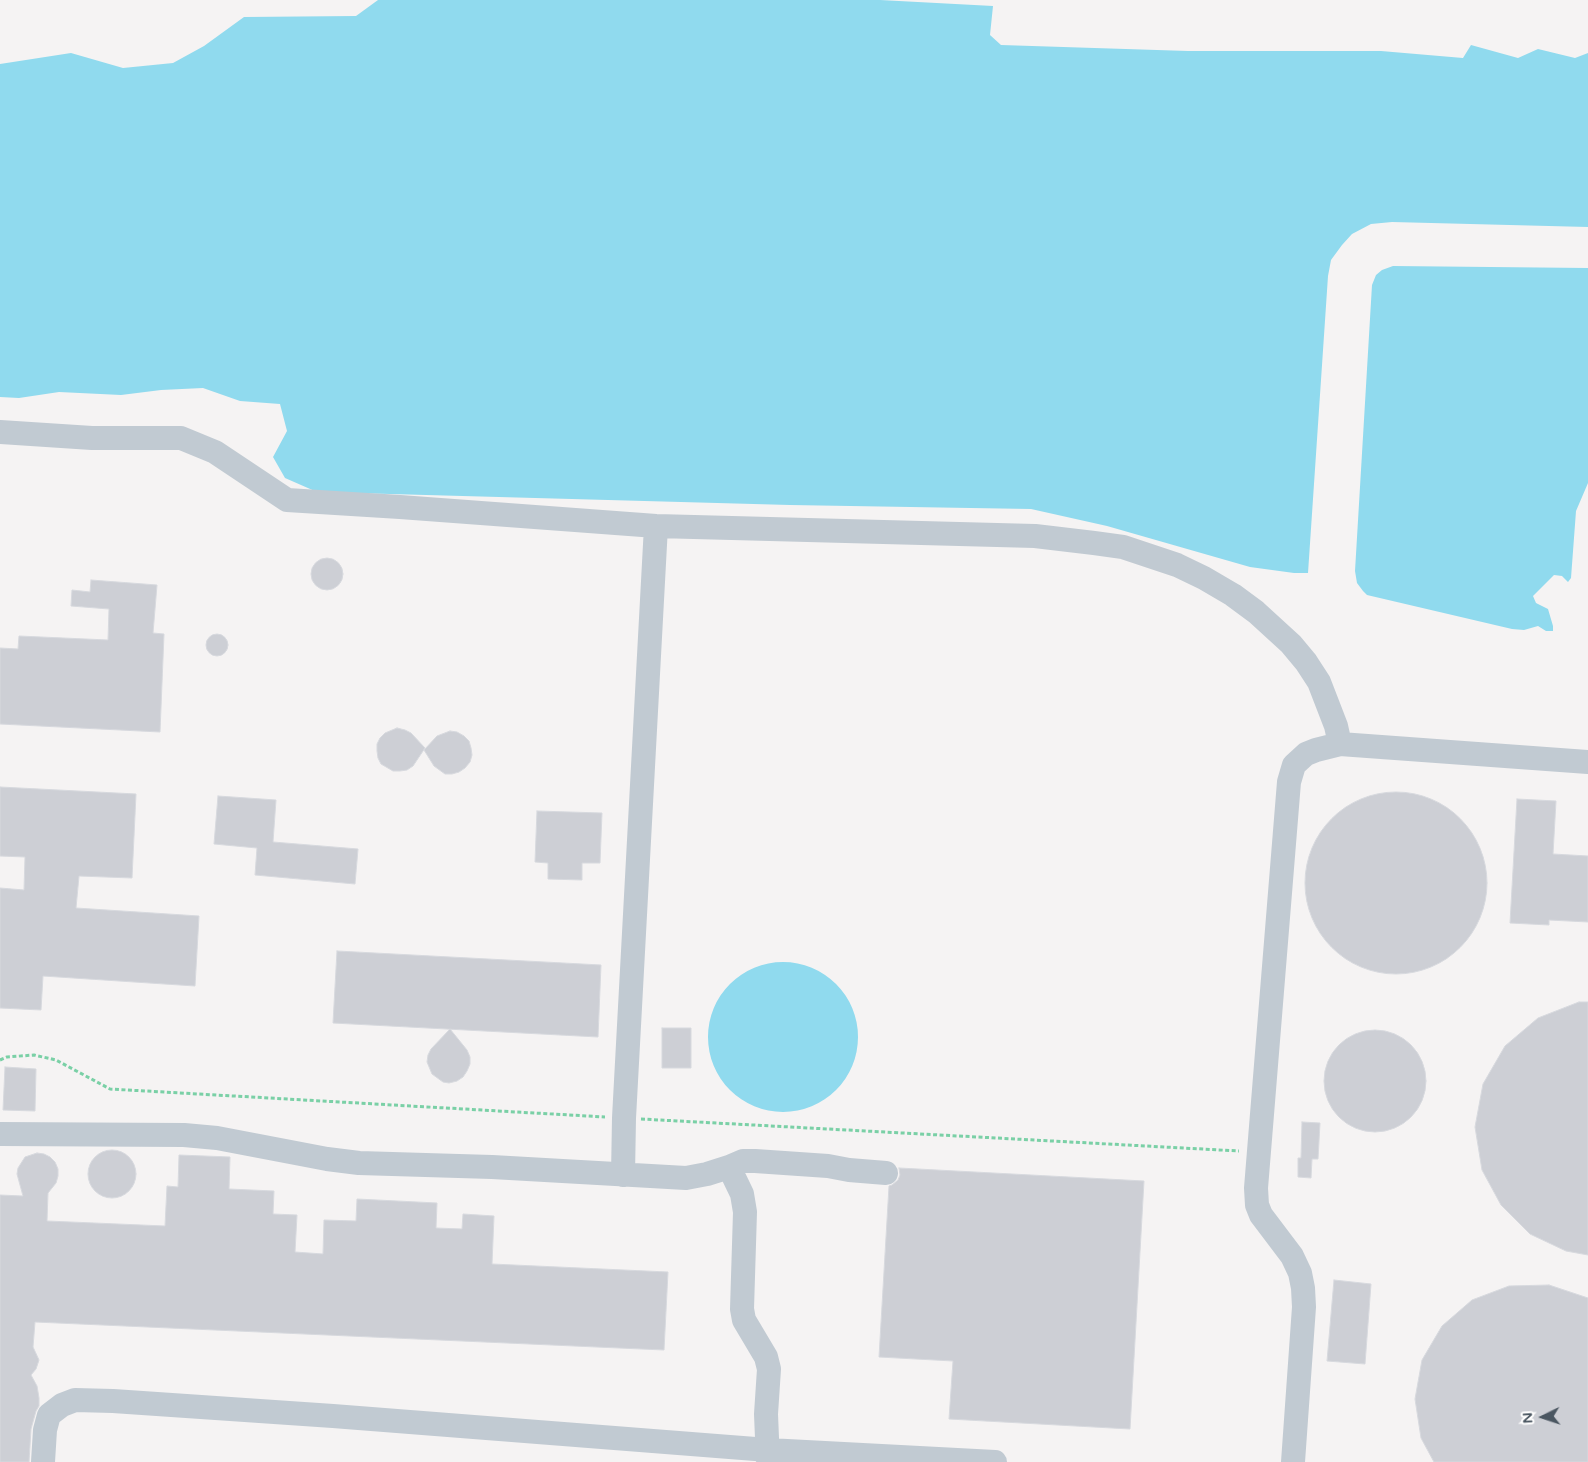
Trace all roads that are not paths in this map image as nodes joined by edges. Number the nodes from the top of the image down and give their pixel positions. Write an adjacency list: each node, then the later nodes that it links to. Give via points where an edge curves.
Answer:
1 (0, 432): 2 (street, via 92,438 180,438 215,452 287,500)
2 (656, 526): 3 (street, via 1035,536 1123,547 1204,578 1233,594 1273,626 1306,662 1319,682); 8 (street)
3 (1340, 744): 4 (street); 12 (street, via 1306,754 1294,765 1289,782 1256,1188 1261,1215 1292,1256 1303,1288)
4 (1588, 762)
5 (0, 1134): 8 (street, via 184,1135 359,1163)
6 (729, 1167): 7 (street, via 743,1161 755,1161); 8 (street, via 686,1178); 9 (street, via 742,1194 745,1212 744,1320 766,1357 769,1369)
7 (886, 1173)
8 (623, 1175)
9 (768, 1456): 10 (street, via 333,1416 75,1400 48,1415); 11 (street)
10 (43, 1462)
11 (995, 1462)
12 (1293, 1462)

